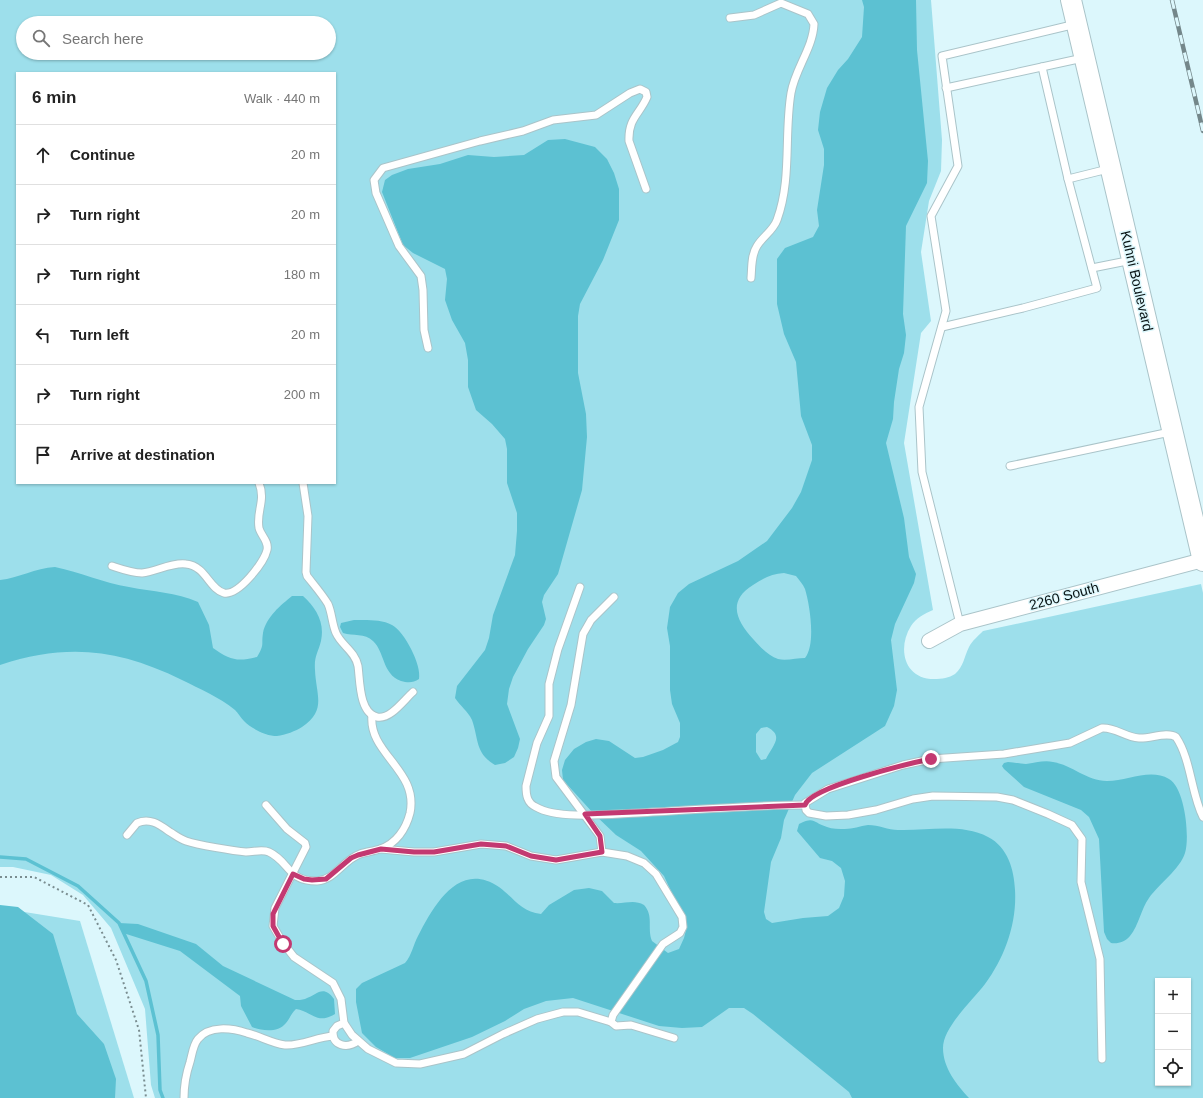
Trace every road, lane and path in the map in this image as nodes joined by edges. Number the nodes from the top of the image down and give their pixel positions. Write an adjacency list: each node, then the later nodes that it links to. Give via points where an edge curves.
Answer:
1 (1071, 0): 3 (street, Kuhni Boulevard)
2 (730, 18): 12 (lane, via 754,15 781,3 808,14 814,24 810,43 791,92 785,184 777,220 753,253)
3 (1077, 24): 4 (street, Kuhni Boulevard); 6 (lane, via 942,56)
4 (1085, 58): 5 (lane); 7 (street, Kuhni Boulevard)
5 (1042, 67): 6 (lane); 8 (lane)
6 (946, 88): 13 (lane, via 958,166 931,216 946,311)
7 (1111, 168): 8 (lane); 10 (street, Kuhni Boulevard)
8 (1068, 178): 11 (lane)
9 (646, 189): 14 (lane, via 628,134 632,120 647,97 646,92 640,89 630,92 596,115 554,120 523,132 383,168 374,180 376,192 399,246 421,276 424,330)
10 (1132, 260): 11 (lane); 15 (street, Kuhni Boulevard)
11 (1092, 268): 13 (lane, via 1097,288)
12 (751, 278)
13 (942, 327): 23 (lane, via 919,407 922,472)
14 (428, 348)
15 (1173, 432): 16 (lane); 19 (street, Kuhni Boulevard)
16 (1010, 466)
17 (259, 484): 20 (lane, via 262,501 259,529 267,543 267,550 255,571 237,590 223,593 199,569 188,564 141,573)
18 (303, 484): 26 (lane, via 308,516 306,572 328,604 336,633 355,657 365,706)
19 (1203, 560): 23 (street, 2260 South)
20 (112, 566)
21 (580, 587): 29 (lane, via 558,649 549,684 549,716 537,743 526,793 536,808)
22 (614, 597): 29 (lane, via 591,620 583,634 571,705 554,762 556,777)
23 (960, 624): 24 (street, 2260 South)
24 (929, 641)
25 (413, 692): 26 (lane, via 389,714 379,718)
26 (372, 715): 32 (lane, via 372,728 377,739 384,752 402,773 410,793 407,824)
27 (266, 805): 36 (lane, via 287,829 305,843 306,847)
28 (805, 805): 29 (lane); 30 (lane, via 807,801 828,790 903,764 931,759 1004,754 1062,744 1079,740 1107,727 1137,738 1168,734 1176,737 1182,748); 43 (lane, via 809,813 826,816 876,810 933,796 998,797 1013,800 1072,825 1082,839 1081,882 1100,959)
29 (588, 814): 35 (lane, via 600,836)
30 (1203, 817)
31 (127, 835): 36 (lane, via 137,823 152,821 186,841 245,852 270,852)
32 (396, 840): 33 (lane); 34 (lane)
33 (381, 849): 34 (lane); 36 (lane, via 351,858 326,879 304,879)
34 (399, 851): 35 (lane, via 434,852 481,844 506,846 531,856 556,860)
35 (602, 852): 38 (lane, via 644,863 656,874 682,917 683,924 680,932 663,944)
36 (293, 874): 39 (lane, via 275,908 273,926 294,957 327,978 337,988)
37 (0, 877): 44 (path, via 34,877 88,905 116,960 139,1030)
38 (612, 1018): 41 (lane, via 616,1026 631,1025); 42 (lane, via 563,1012 530,1022 464,1054 420,1064 396,1063)
39 (344, 1023): 40 (lane, via 335,1028); 42 (lane)
40 (332, 1036): 42 (lane, via 340,1044 349,1046); 45 (lane, via 292,1045 277,1044 228,1029 210,1031 198,1039 194,1046 186,1075)
41 (674, 1038)
42 (358, 1042)
43 (1102, 1059)
44 (146, 1098)
45 (184, 1098)

